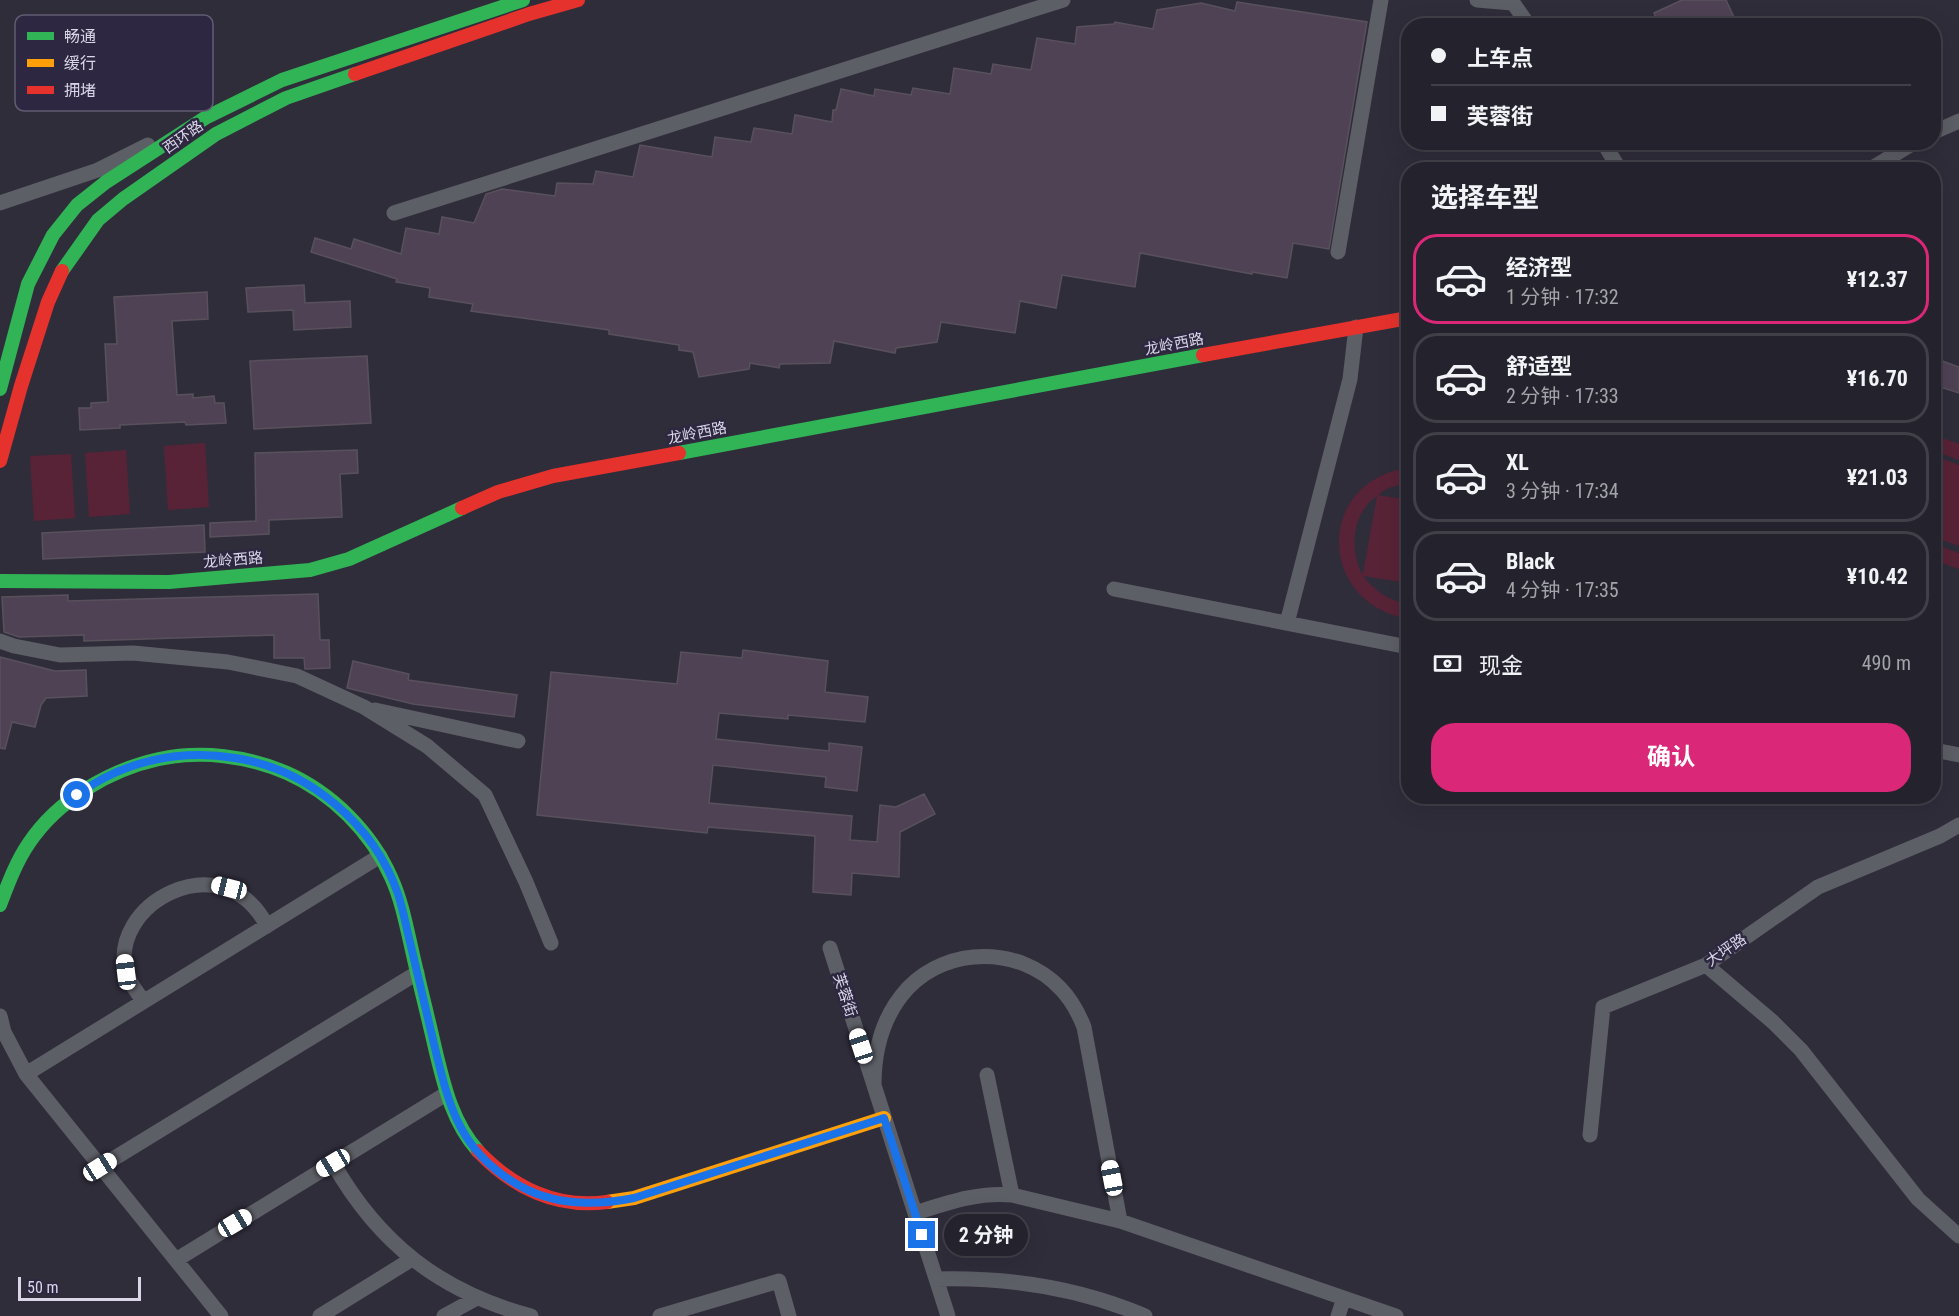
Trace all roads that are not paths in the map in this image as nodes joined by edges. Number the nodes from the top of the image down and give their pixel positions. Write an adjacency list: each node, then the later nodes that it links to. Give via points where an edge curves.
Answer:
1 (523, 0): 8 (street, 西环路, via 282,80)
2 (578, 0): 19 (street, 西环路, via 286,98 216,134 123,199 98,220 61,272 24,375)
3 (1063, 0): 14 (street)
4 (1381, 0): 15 (street)
5 (1477, 0): 6 (street)
6 (1511, 2): 7 (street)
7 (1523, 18)
8 (205, 117): 13 (street, via 98,170); 18 (street, 西环路, via 106,182 77,205 52,235 28,284)
9 (1959, 121): 10 (street)
10 (1941, 129)
11 (1902, 150): 12 (street)
12 (1882, 162)
13 (0, 203)
14 (394, 213)
15 (1338, 252)
16 (1401, 319): 17 (street, 龙岭西路)
17 (1356, 327): 20 (street, 龙岭西路, via 553,476 498,492 350,560 310,570 169,582); 22 (street, via 1350,379)
18 (0, 389)
19 (0, 461)
20 (0, 581)
21 (1114, 589): 22 (street)
22 (1287, 623): 24 (street)
23 (0, 641): 25 (street, via 60,655 134,653 228,662 297,676)
24 (1401, 646)
25 (364, 707): 26 (street); 33 (street, via 427,746 485,795)
26 (518, 741)
27 (1941, 751): 28 (street)
28 (1959, 755)
29 (1959, 825): 35 (street, 大坪路, via 1818,887)
30 (380, 856): 31 (street, via 349,816 326,795 291,774 252,760 212,754 170,756 130,766 93,783 60,807 33,837 12,873); 32 (street); 36 (street, via 398,893)
31 (0, 905)
32 (267, 926): 37 (street); 37 (street, via 252,903 229,888 202,884 164,896 135,923 124,955 126,972)
33 (551, 943)
34 (830, 948): 41 (street, 芙蓉街)
35 (1706, 965): 44 (street, 大坪路, via 1603,1007); 50 (street, via 1801,1050 1918,1199)
36 (417, 973): 42 (street); 46 (street)
37 (144, 1001): 39 (street)
38 (0, 1016): 39 (street)
39 (26, 1074): 46 (street)
40 (987, 1075): 47 (street)
41 (874, 1085): 43 (street, 芙蓉街); 49 (street, via 881,1032 898,1000 920,978 946,963 976,956 1007,958 1036,969 1060,987 1084,1027)
42 (446, 1094): 43 (street, via 470,1143 495,1169 526,1189 579,1204 634,1198); 45 (street)
43 (884, 1118): 48 (street, 芙蓉街)
44 (1590, 1135)
45 (333, 1163): 51 (street, via 376,1226); 52 (street)
46 (100, 1167): 52 (street)
47 (1012, 1195): 48 (street, via 971,1196); 49 (street)
48 (915, 1213): 53 (street, 芙蓉街)
49 (1120, 1221): 55 (street)
50 (1959, 1236)
51 (412, 1259): 54 (street, via 434,1276); 57 (street)
52 (176, 1260): 56 (street)
53 (936, 1279): 62 (street, 芙蓉街); 63 (street, via 1031,1283 1093,1296)
54 (477, 1298): 58 (street); 59 (street)
55 (1344, 1298): 64 (street); 65 (street)
56 (221, 1316)
57 (320, 1316)
58 (444, 1316)
59 (531, 1316)
60 (660, 1316): 61 (street, via 779,1281)
61 (789, 1316)
62 (948, 1316)
63 (1145, 1316)
64 (1338, 1316)
65 (1396, 1316)

